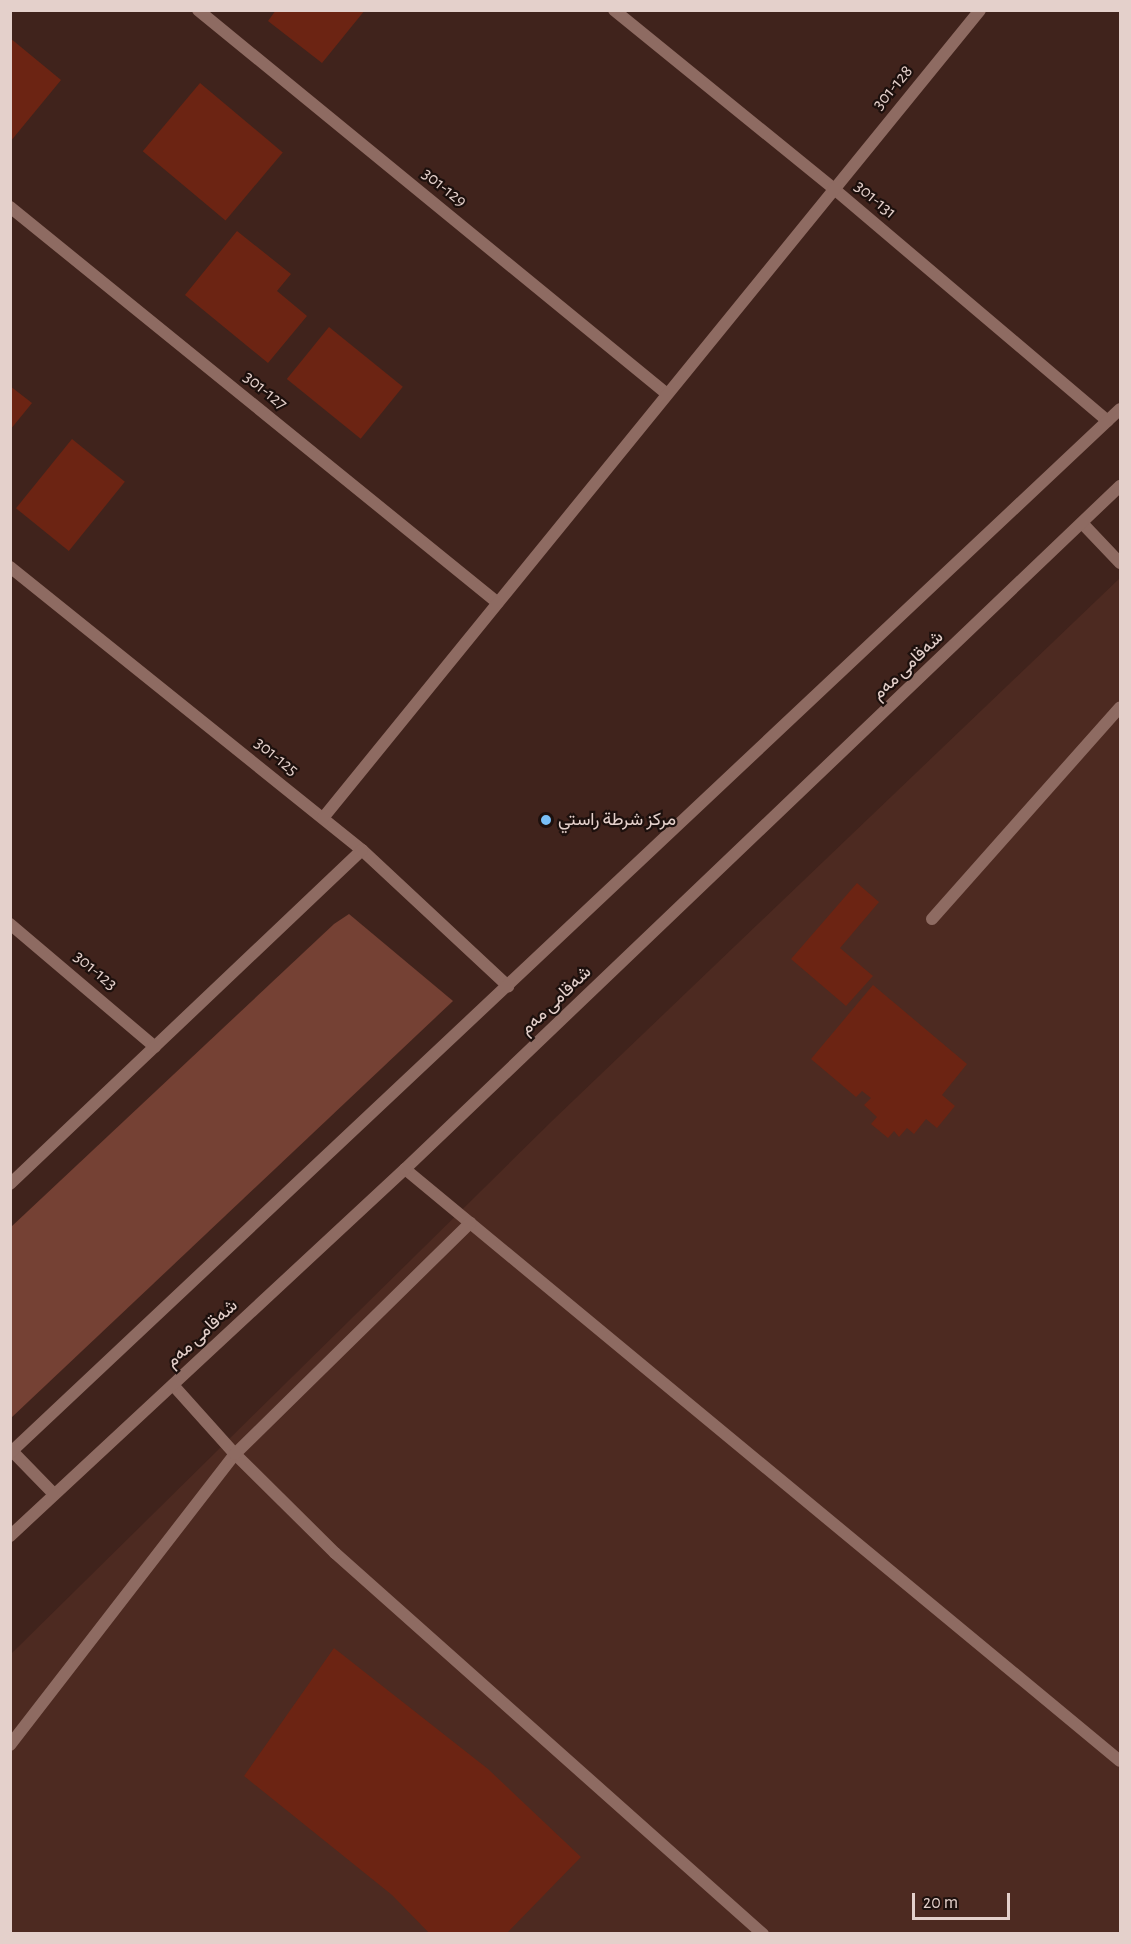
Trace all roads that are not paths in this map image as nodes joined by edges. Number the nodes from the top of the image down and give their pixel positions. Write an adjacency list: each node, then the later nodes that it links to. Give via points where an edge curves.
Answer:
1 (198, 10): 6 (street, 301-129)
2 (980, 10): 4 (street, 301-128)
3 (621, 13): 4 (street, 301-131)
4 (833, 188): 6 (street, 301-128); 8 (street, 301-131)
5 (10, 207): 13 (street, 301-127)
6 (667, 394): 13 (street, 301-128)
7 (1120, 409): 8 (street)
8 (1108, 421): 19 (street)
9 (1120, 486): 10 (street, شەقامی مەم)
10 (1083, 524): 11 (street); 21 (street, شەقامی مەم)
11 (1120, 563)
12 (10, 567): 15 (street, 301-125)
13 (498, 603): 15 (street, 301-128)
14 (1120, 707): 17 (street)
15 (323, 818): 16 (street, 301-125)
16 (362, 850): 19 (street, 301-125); 20 (street)
17 (932, 919)
18 (10, 924): 20 (street, 301-123)
19 (508, 986): 25 (street)
20 (155, 1047): 22 (street)
21 (405, 1169): 23 (street); 24 (street, شەقامی مەم)
22 (12, 1180)
23 (471, 1223): 26 (street); 30 (street)
24 (173, 1385): 26 (street); 27 (street, شەقامی مەم)
25 (11, 1452): 27 (street)
26 (235, 1454): 29 (street); 31 (street, via 335,1553)
27 (54, 1494): 28 (street, شەقامی مەم)
28 (10, 1536)
29 (10, 1745)
30 (1120, 1761)
31 (763, 1934)

